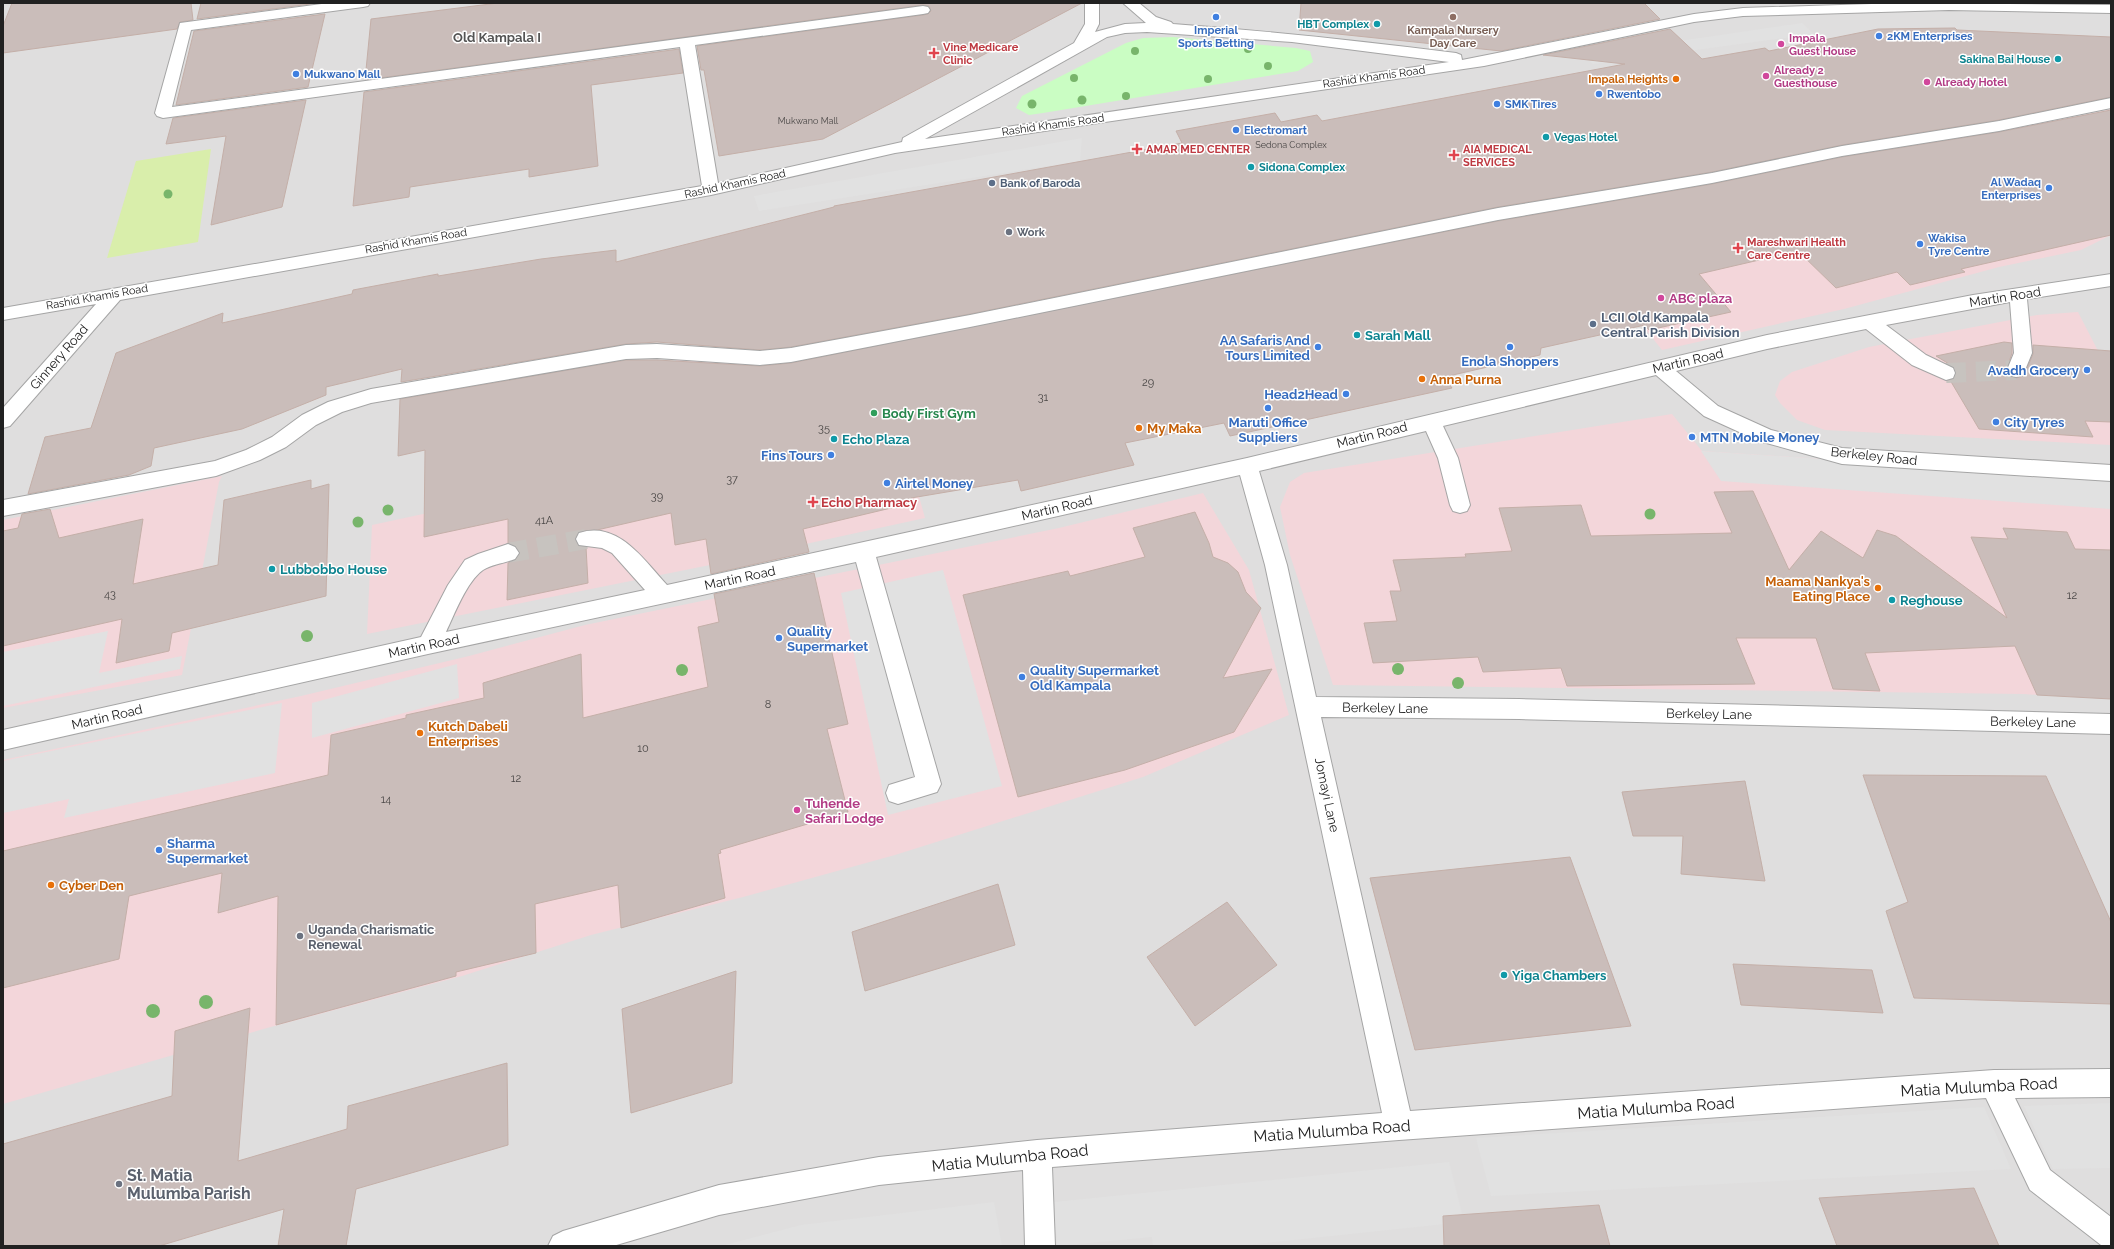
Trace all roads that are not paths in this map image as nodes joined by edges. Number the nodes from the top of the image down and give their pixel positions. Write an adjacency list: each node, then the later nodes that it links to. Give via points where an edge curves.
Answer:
1 (363, 3): 7 (street, via 185,26 162,113)
2 (1092, 3): 8 (street, via 1092,24)
3 (1130, 3): 6 (street, via 1151,20)
4 (2111, 9): 9 (street, Rashid Khamis Road, via 1949,6 1743,12 1694,18)
5 (923, 10): 7 (street)
6 (1180, 30): 8 (street, via 1120,28); 9 (street, via 1257,33)
7 (688, 42): 12 (street)
8 (1080, 46): 11 (street)
9 (1484, 61): 11 (street, Rashid Khamis Road)
10 (2111, 103): 26 (street, via 1999,126 1842,151 1712,178 1498,214 791,355 760,358 657,351 626,352 371,396 335,407 309,420 279,442 253,456 216,468)
11 (895, 148): 12 (street, Rashid Khamis Road)
12 (711, 190): 14 (street, Rashid Khamis Road)
13 (2111, 280): 15 (street, Martin Road)
14 (115, 294): 16 (street, Rashid Khamis Road); 21 (street, Ginnery Road)
15 (2018, 295): 17 (street, Martin Road, via 1973,301); 19 (street, via 2023,353)
16 (3, 314)
17 (1870, 322): 18 (street, Martin Road); 20 (street, via 1919,360)
18 (1659, 367): 22 (street, Martin Road); 24 (street, Berkeley Road, via 1711,411 1766,436 1842,456)
19 (2016, 370)
20 (1946, 373)
21 (3, 421)
22 (1432, 421): 23 (street, Martin Road); 25 (street, via 1448,458)
23 (1247, 466): 28 (street, Martin Road); 32 (street, Jomayi Lane, via 1276,565)
24 (2111, 473)
25 (1460, 505)
26 (3, 508)
27 (586, 539): 30 (street, via 605,540 618,547)
28 (864, 551): 30 (street, Martin Road); 35 (street, via 928,784)
29 (508, 553): 31 (street, via 473,566 462,580)
30 (663, 595): 31 (street, Martin Road)
31 (428, 645): 34 (street, Martin Road)
32 (1308, 707): 33 (street, Berkeley Lane, via 1519,709); 38 (street, Jomayi Lane)
33 (2111, 724)
34 (3, 740)
35 (898, 793)
36 (2111, 1083): 37 (street, Matia Mulumba Road)
37 (1994, 1084): 38 (street, Matia Mulumba Road); 40 (street, via 2040,1180)
38 (1399, 1126): 39 (street, Matia Mulumba Road)
39 (1037, 1154): 41 (street, Matia Mulumba Road, via 879,1172 719,1200); 42 (street)
40 (2111, 1236)
41 (563, 1246)
42 (1040, 1246)

